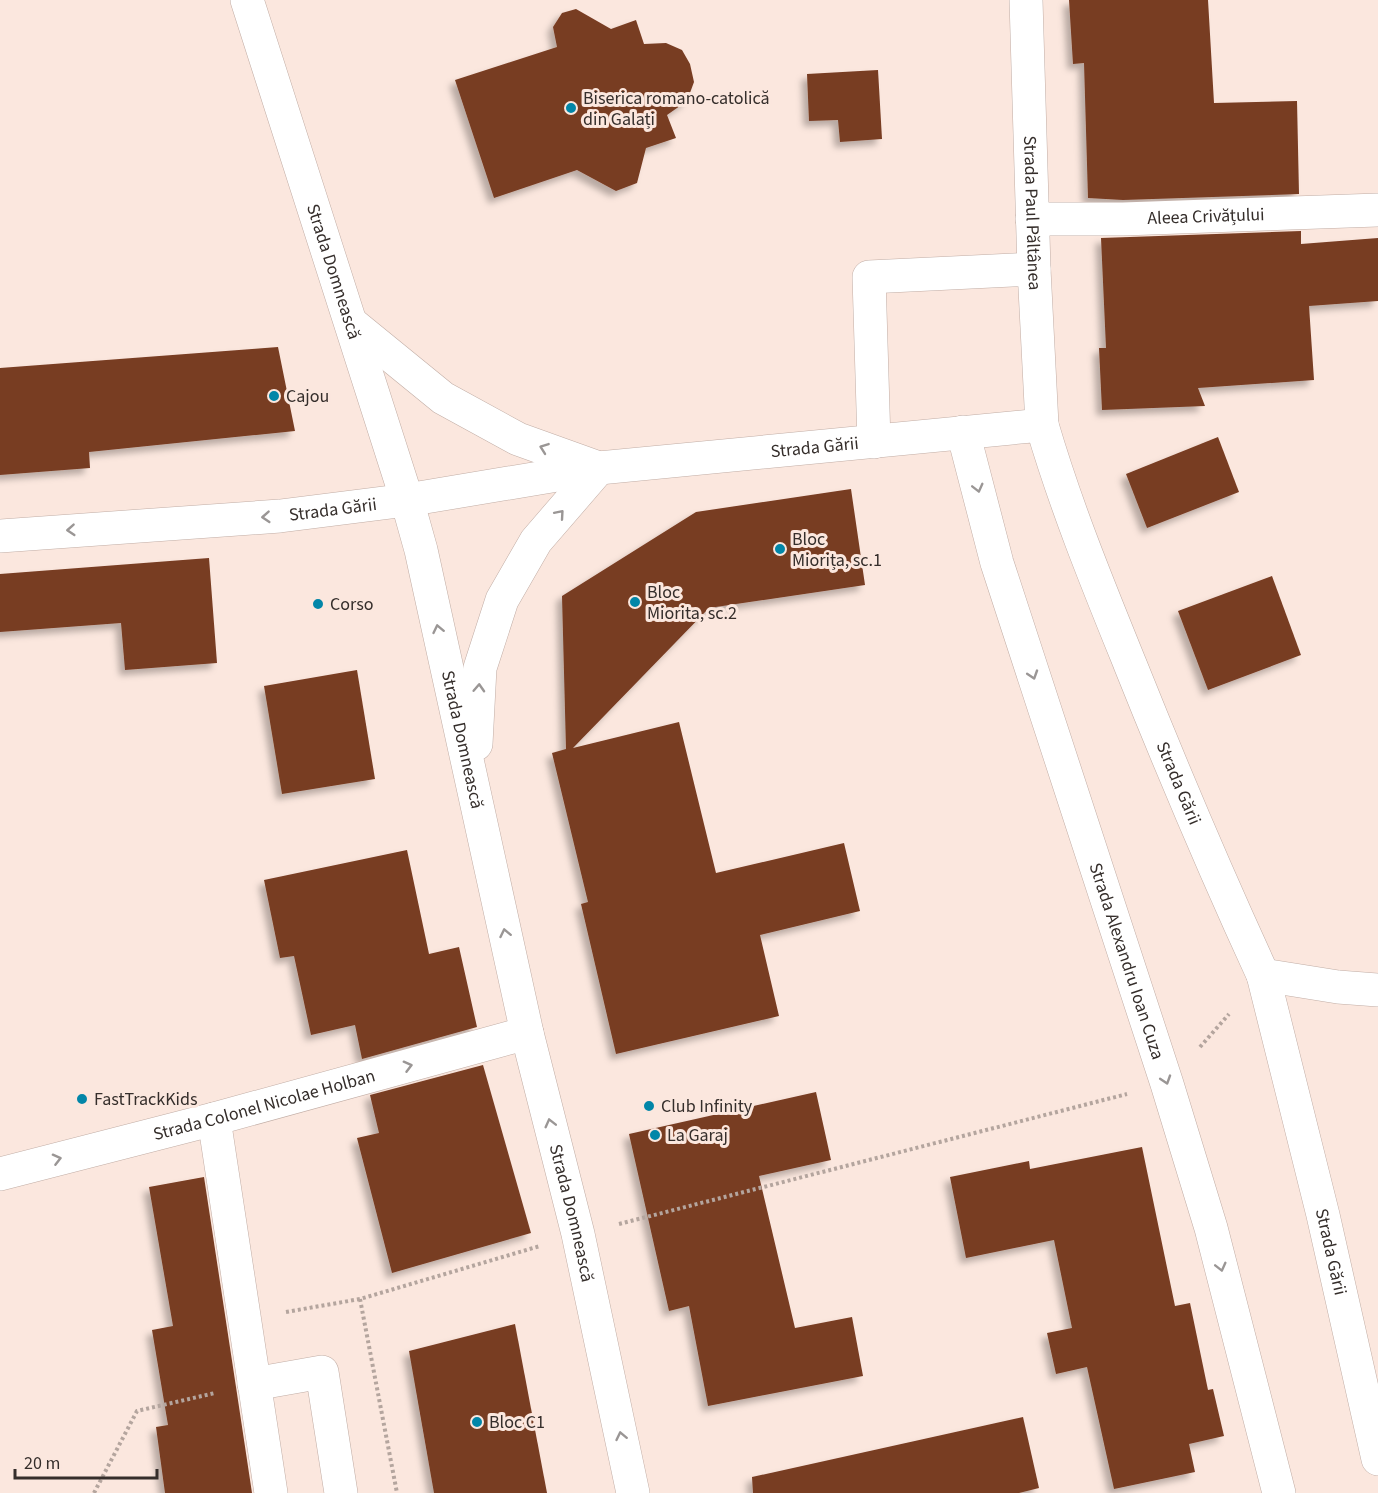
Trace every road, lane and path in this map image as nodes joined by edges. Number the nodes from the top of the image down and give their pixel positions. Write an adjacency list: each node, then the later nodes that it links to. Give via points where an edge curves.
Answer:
1 (247, 0): 6 (main road, Strada Domnească)
2 (1026, 0): 4 (main road, Strada Paul Păltânea)
3 (1378, 210): 4 (main road, Aleea Crivățului)
4 (1032, 219): 5 (main road, Strada Paul Păltânea)
5 (1034, 269): 7 (main road, Strada Paul Păltânea); 9 (main road, via 869,277)
6 (351, 323): 10 (main road, one-way to 6, via 518,439 443,398); 11 (main road, Strada Domnească)
7 (1042, 425): 8 (main road, Strada Gării); 14 (main road, Strada Gării, via 1060,487 1202,843)
8 (963, 432): 9 (main road, Strada Gării); 17 (main road, Strada Alexandru Ioan Cuza, one-way to 17, via 997,563)
9 (874, 442): 10 (main road, Strada Gării)
10 (599, 468): 11 (main road, Strada Gării); 13 (main road, one-way to 10, via 480,668 502,600 536,541)
11 (407, 500): 12 (main road, Strada Gării, one-way to 12, via 280,516); 13 (main road, Strada Domnească, one-way to 11)
12 (0, 536)
13 (474, 788): 16 (main road, Strada Domnească, one-way to 13)
14 (1263, 975): 15 (main road); 17 (path); 24 (main road, Strada Gării)
15 (1378, 990)
16 (527, 1033): 18 (main road, Strada Colonel Nicolae Holban, one-way to 16); 20 (main road, Strada Domnească, one-way to 16)
17 (1167, 1084): 20 (path); 30 (main road, Strada Alexandru Ioan Cuza, one-way to 30, via 1211,1228)
18 (214, 1119): 19 (main road, Strada Colonel Nicolae Holban, one-way to 18); 22 (main road)
19 (0, 1174)
20 (578, 1234): 21 (path); 29 (main road, Strada Domnească, one-way to 20)
21 (360, 1299): 22 (path); 28 (path)
22 (245, 1319): 23 (main road)
23 (254, 1384): 25 (path, via 137,1411); 26 (main road); 27 (main road, via 322,1372)
24 (1378, 1459)
25 (94, 1493)
26 (271, 1493)
27 (341, 1493)
28 (397, 1493)
29 (633, 1493)
30 (1279, 1493)

